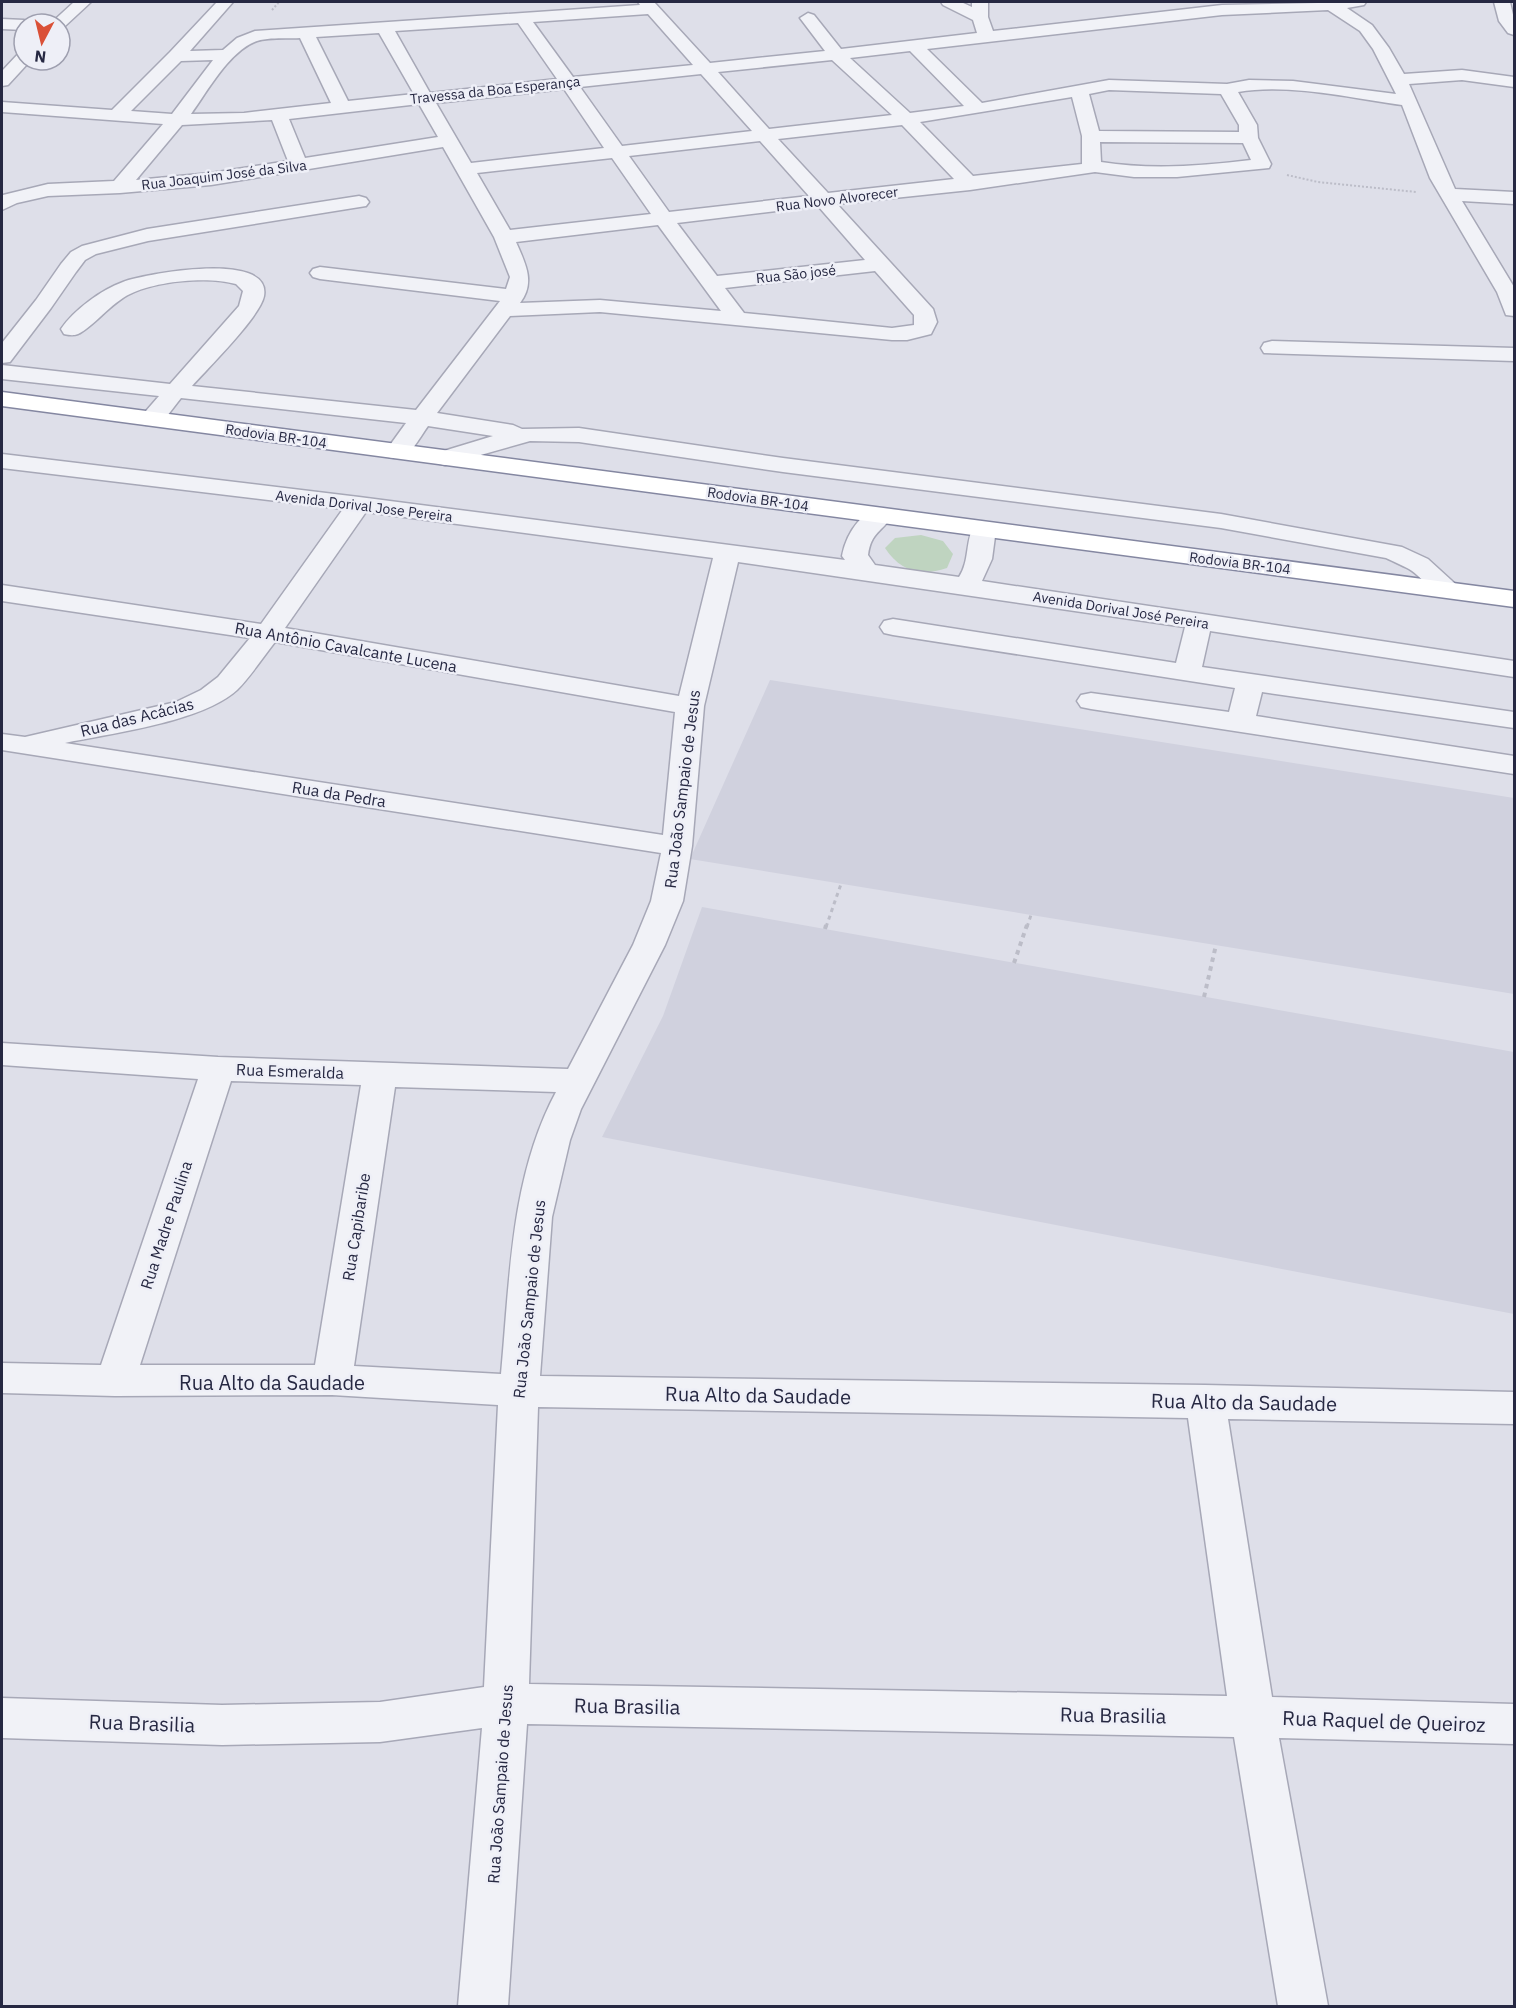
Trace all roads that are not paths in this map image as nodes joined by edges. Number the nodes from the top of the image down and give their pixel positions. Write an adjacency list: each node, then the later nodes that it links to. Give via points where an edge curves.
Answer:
1 (83, 2): 12 (street)
2 (225, 2): 23 (street)
3 (949, 2): 10 (street)
4 (1137, 2): 15 (street)
5 (1242, 2): 11 (street)
6 (1358, 2): 9 (street)
7 (1502, 2): 17 (street, via 1507,21)
8 (650, 5): 13 (street); 24 (street)
9 (1331, 5): 11 (street); 25 (street, via 1366,28)
10 (980, 9): 19 (street)
11 (1222, 10): 15 (street, Travessa da Boa Esperança)
12 (72, 12)
13 (523, 18): 16 (street); 27 (street)
14 (808, 18): 21 (street)
15 (1144, 18): 19 (street, Travessa da Boa Esperança)
16 (384, 27): 18 (street); 30 (street)
17 (1515, 30)
18 (305, 32): 22 (street, via 255,36); 33 (street)
19 (987, 37): 20 (street, Travessa da Boa Esperança)
20 (914, 46): 21 (street, Travessa da Boa Esperança); 34 (street)
21 (836, 54): 24 (street, Travessa da Boa Esperança); 37 (street)
22 (228, 55): 23 (street); 38 (street)
23 (176, 56): 36 (street)
24 (706, 69): 27 (street, Travessa da Boa Esperança); 39 (street)
25 (1397, 80): 26 (street, via 1462,75); 31 (street)
26 (1515, 82)
27 (568, 83): 30 (street, Travessa da Boa Esperança); 43 (street)
28 (1227, 89): 29 (street, via 1109,85); 31 (street, via 1293,86); 41 (street, via 1248,125)
29 (1079, 90): 34 (street); 40 (street)
30 (424, 98): 33 (street, Travessa da Boa Esperança); 42 (street)
31 (1409, 101): 49 (street)
32 (2, 107): 36 (street, Travessa da Boa Esperança)
33 (342, 107): 35 (street, Travessa da Boa Esperança)
34 (978, 109): 37 (street)
35 (278, 113): 38 (street, Travessa da Boa Esperança); 44 (street)
36 (117, 116): 38 (street, Travessa da Boa Esperança)
37 (906, 119): 39 (street); 47 (street)
38 (177, 120): 48 (street)
39 (764, 135): 43 (street); 51 (street)
40 (1091, 136): 41 (street); 45 (street)
41 (1249, 138): 45 (street, Rua Novo Alvorecer, via 1262,164 1217,170)
42 (447, 141): 44 (street, Rua Joaquim José da Silva); 46 (street)
43 (617, 151): 46 (street); 54 (street)
44 (299, 166): 48 (street, Rua Joaquim José da Silva)
45 (1092, 166): 47 (street, Rua Novo Alvorecer)
46 (466, 169): 55 (street)
47 (970, 184): 51 (street, Rua Novo Alvorecer)
48 (120, 187): 53 (street, Rua Joaquim José da Silva, via 27,193)
49 (1448, 194): 50 (street); 59 (street)
50 (1515, 198)
51 (822, 200): 54 (street, Rua Novo Alvorecer); 56 (street)
52 (359, 202): 65 (street, via 147,235 89,250 68,268)
53 (2, 204)
54 (664, 219): 55 (street, Rua Novo Alvorecer); 58 (street)
55 (504, 237): 60 (street, via 520,277)
56 (880, 264): 58 (street, Rua São josé); 61 (street, via 925,314 923,329 892,334)
57 (320, 273): 60 (street)
58 (712, 283): 61 (street)
59 (1512, 298)
60 (510, 303): 61 (street, via 600,306); 69 (street)
61 (739, 321)
62 (72, 329): 67 (street, via 115,293 132,286 217,274 245,279 254,294 249,308)
63 (1272, 348): 64 (street)
64 (1515, 355)
65 (2, 357)
66 (2, 372): 67 (street)
67 (177, 390): 69 (street); 70 (street)
68 (2, 399): 70 (highway, Rodovia BR-104)
69 (422, 418): 71 (street); 72 (street)
70 (151, 419): 72 (highway, Rodovia BR-104)
71 (530, 434): 73 (street); 81 (street, via 620,440 783,465 1221,521 1394,552 1419,564)
72 (397, 452): 73 (highway, Rodovia BR-104)
73 (446, 458): 76 (highway, Rodovia BR-104)
74 (2, 460): 75 (street, Avenida Dorival Jose Pereira)
75 (359, 504): 78 (street, Avenida Dorival Jose Pereira); 86 (street, Rua das Acácias)
76 (881, 515): 77 (highway, Rodovia BR-104); 79 (street, via 856,541 855,556)
77 (984, 529): 80 (street, via 980,564); 81 (highway, Rodovia BR-104)
78 (727, 553): 79 (street, Avenida Dorival José Pereira); 91 (street, Rua João Sampaio de Jesus)
79 (867, 572): 80 (street, Avenida Dorival José Pereira)
80 (965, 586): 84 (street, Avenida Dorival José Pereira)
81 (1449, 590): 83 (highway, Rodovia BR-104)
82 (2, 593): 86 (street, Rua Antônio Cavalcante Lucena)
83 (1515, 599)
84 (1198, 622): 87 (street, Avenida Dorival José Pereira); 88 (street)
85 (893, 627): 88 (street)
86 (268, 633): 91 (street, Rua Antônio Cavalcante Lucena); 94 (street, Rua das Acácias, via 228,683 185,708)
87 (1515, 669)
88 (1187, 673): 89 (street)
89 (1250, 682): 92 (street); 93 (street)
90 (1091, 701): 93 (street)
91 (690, 706): 96 (street, Rua João Sampaio de Jesus)
92 (1515, 720)
93 (1241, 722): 95 (street)
94 (7, 745): 96 (street, Rua da Pedra)
95 (1515, 765)
96 (677, 846): 100 (street, Rua João Sampaio de Jesus, via 667,901)
97 (2, 1054): 98 (street, Rua Esmeralda)
98 (218, 1069): 99 (street, Rua Esmeralda); 103 (street, Rua Madre Paulina)
99 (380, 1074): 100 (street, Rua Esmeralda); 102 (street, Rua Capibaribe)
100 (579, 1081): 104 (street, Rua João Sampaio de Jesus, via 552,1140 534,1217)
101 (2, 1378): 103 (street, Rua Alto da Saudade)
102 (332, 1380): 103 (street, Rua Alto da Saudade); 104 (street, Rua Alto da Saudade)
103 (115, 1381)
104 (519, 1391): 105 (street, Rua Alto da Saudade); 107 (street, Rua João Sampaio de Jesus)
105 (1205, 1401): 106 (street, Rua Alto da Saudade); 108 (street)
106 (1515, 1408)
107 (506, 1704): 108 (street, Rua Brasilia); 109 (street, Rua Brasilia, via 380,1722 222,1725); 111 (street, Rua João Sampaio de Jesus)
108 (1253, 1717): 110 (street, Rua Raquel de Queiroz); 112 (street)
109 (2, 1718)
110 (1515, 1724)
111 (483, 2007)
112 (1303, 2007)

